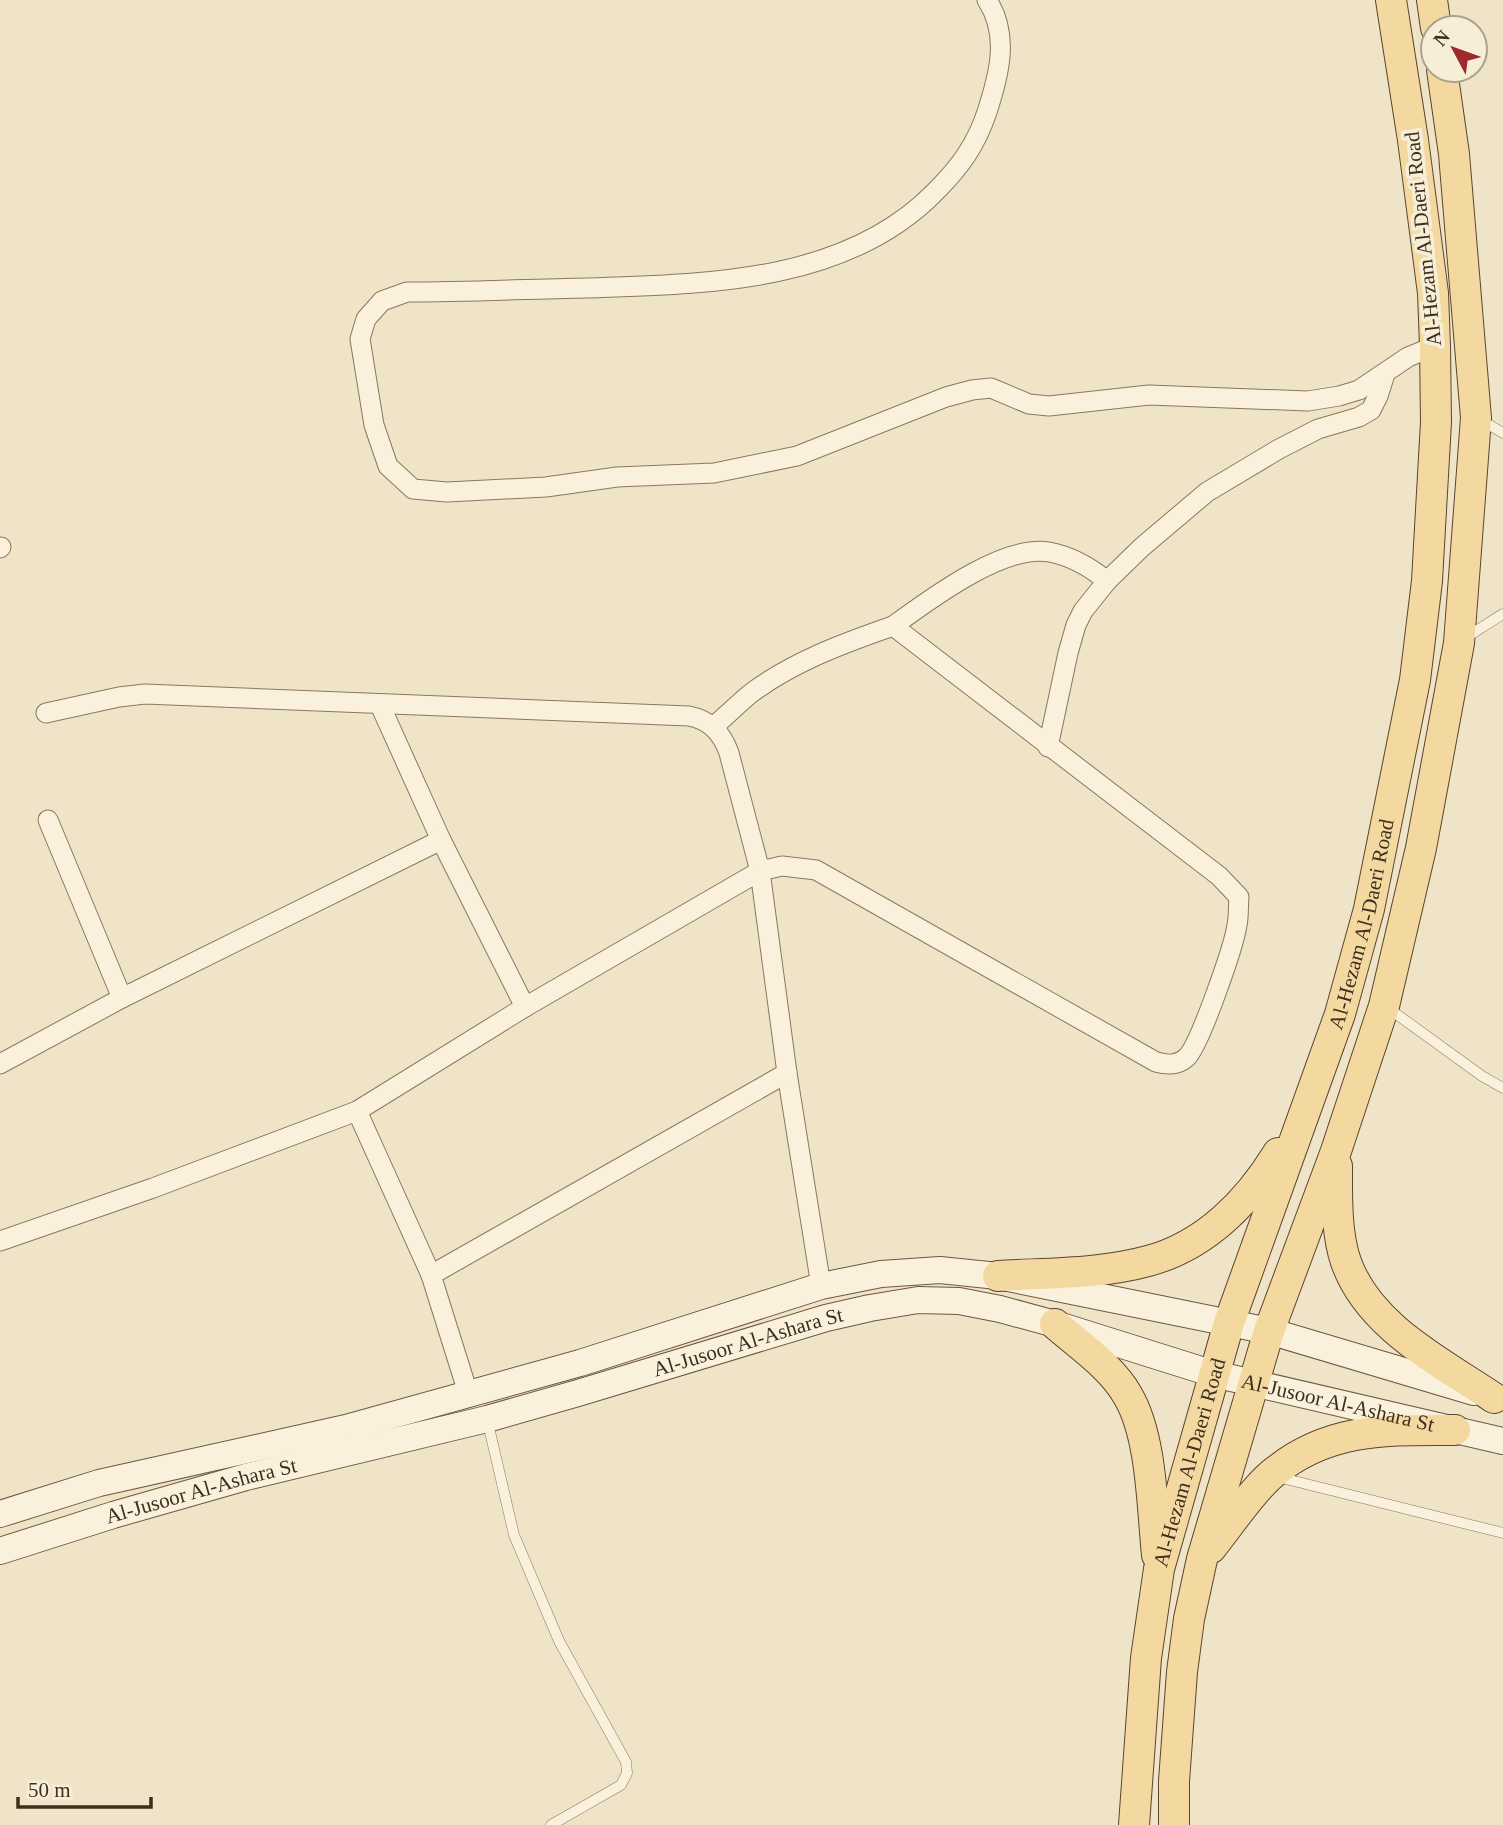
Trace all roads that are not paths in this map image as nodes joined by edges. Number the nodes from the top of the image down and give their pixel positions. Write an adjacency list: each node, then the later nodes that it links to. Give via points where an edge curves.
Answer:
1 (987, 0): 5 (street, via 1003,42 998,74 983,124 961,166 895,228 853,249 802,267 739,278 648,286 407,292 382,301 366,320 360,339 374,425 388,466 413,489 447,492 714,473 797,456 972,390 991,388 1029,404 1049,406 1149,396 1308,401 1359,390)
2 (1391, 0): 4 (main road, Al-Hezam Al-Daeri Road, via 1429,265)
3 (1444, 84): 6 (main road, Al-Hezam Al-Daeri Road)
4 (1435, 346): 5 (street, via 1408,357); 26 (main road, Al-Hezam Al-Daeri Road, via 1436,422 1427,581 1415,680 1369,909 1339,1014)
5 (1385, 374): 8 (street, via 1371,410 1318,429 1207,492)
6 (1476, 418): 7 (lane); 11 (main road, Al-Hezam Al-Daeri Road)
7 (1503, 432)
8 (1107, 581): 10 (street, via 1089,566 1066,557 1046,551 1026,554 975,572); 15 (street, via 1076,625)
9 (1503, 614): 11 (lane)
10 (893, 626): 14 (street, via 804,662 752,693); 15 (street)
11 (1459, 643): 20 (main road, Al-Hezam Al-Daeri Road, via 1421,848)
12 (380, 705): 13 (street, via 145,694); 14 (street, via 688,716); 17 (street)
13 (46, 713)
14 (713, 727): 18 (street, via 729,753)
15 (1048, 747): 18 (street, via 1219,876 1239,897 1237,926 1220,981 1194,1047 1177,1064 1156,1062 816,870 782,866)
16 (48, 820): 19 (street)
17 (441, 840): 19 (street); 21 (street)
18 (760, 871): 21 (street); 23 (street)
19 (122, 998): 22 (street)
20 (1384, 1006): 24 (lane); 27 (main road, Al-Hezam Al-Daeri Road)
21 (525, 1007): 25 (street)
22 (0, 1064)
23 (787, 1073): 29 (street); 31 (street)
24 (1503, 1088)
25 (357, 1111): 28 (street); 29 (street)
26 (1303, 1114): 30 (main road, via 1238,1206 1221,1223 1173,1253 1115,1267); 32 (main road, Al-Hezam Al-Daeri Road)
27 (1336, 1151): 34 (main road, Al-Hezam Al-Daeri Road); 38 (main road, via 1343,1250 1368,1302 1418,1347)
28 (0, 1241)
29 (431, 1275): 37 (street)
30 (998, 1276): 31 (main road, Al-Jusoor Al-Ashara St, via 940,1270 881,1274); 32 (main road, Al-Jusoor Al-Ashara St)
31 (821, 1286): 37 (main road, Al-Jusoor Al-Ashara St, via 580,1363)
32 (1229, 1323): 34 (main road, Al-Jusoor Al-Ashara St); 35 (main road, Al-Hezam Al-Daeri Road)
33 (1055, 1324): 35 (main road, Al-Jusoor Al-Ashara St); 39 (main road, Al-Jusoor Al-Ashara St, via 959,1301 918,1300 870,1308); 47 (main road, via 1114,1377 1137,1415 1145,1441)
34 (1269, 1331): 36 (main road, Al-Hezam Al-Daeri Road); 38 (main road, Al-Jusoor Al-Ashara St)
35 (1214, 1374): 36 (main road, Al-Jusoor Al-Ashara St); 47 (main road, Al-Hezam Al-Daeri Road)
36 (1254, 1383): 40 (main road, Al-Jusoor Al-Ashara St); 46 (main road, Al-Hezam Al-Daeri Road)
37 (468, 1393): 43 (main road, Al-Jusoor Al-Ashara St, via 346,1428 99,1483)
38 (1499, 1399)
39 (487, 1419): 45 (main road, Al-Jusoor Al-Ashara St, via 246,1478); 48 (lane, via 514,1535 559,1641 626,1762 621,1785)
40 (1455, 1430): 41 (main road, Al-Jusoor Al-Ashara St); 42 (main road, via 1377,1430 1345,1437 1300,1454)
41 (1503, 1441)
42 (1271, 1475): 44 (lane); 46 (main road)
43 (0, 1514)
44 (1503, 1533)
45 (0, 1551)
46 (1202, 1559): 50 (main road, Al-Hezam Al-Daeri Road, via 1182,1672)
47 (1159, 1569): 49 (main road, Al-Hezam Al-Daeri Road, via 1146,1658)
48 (551, 1825)
49 (1134, 1825)
50 (1174, 1825)

